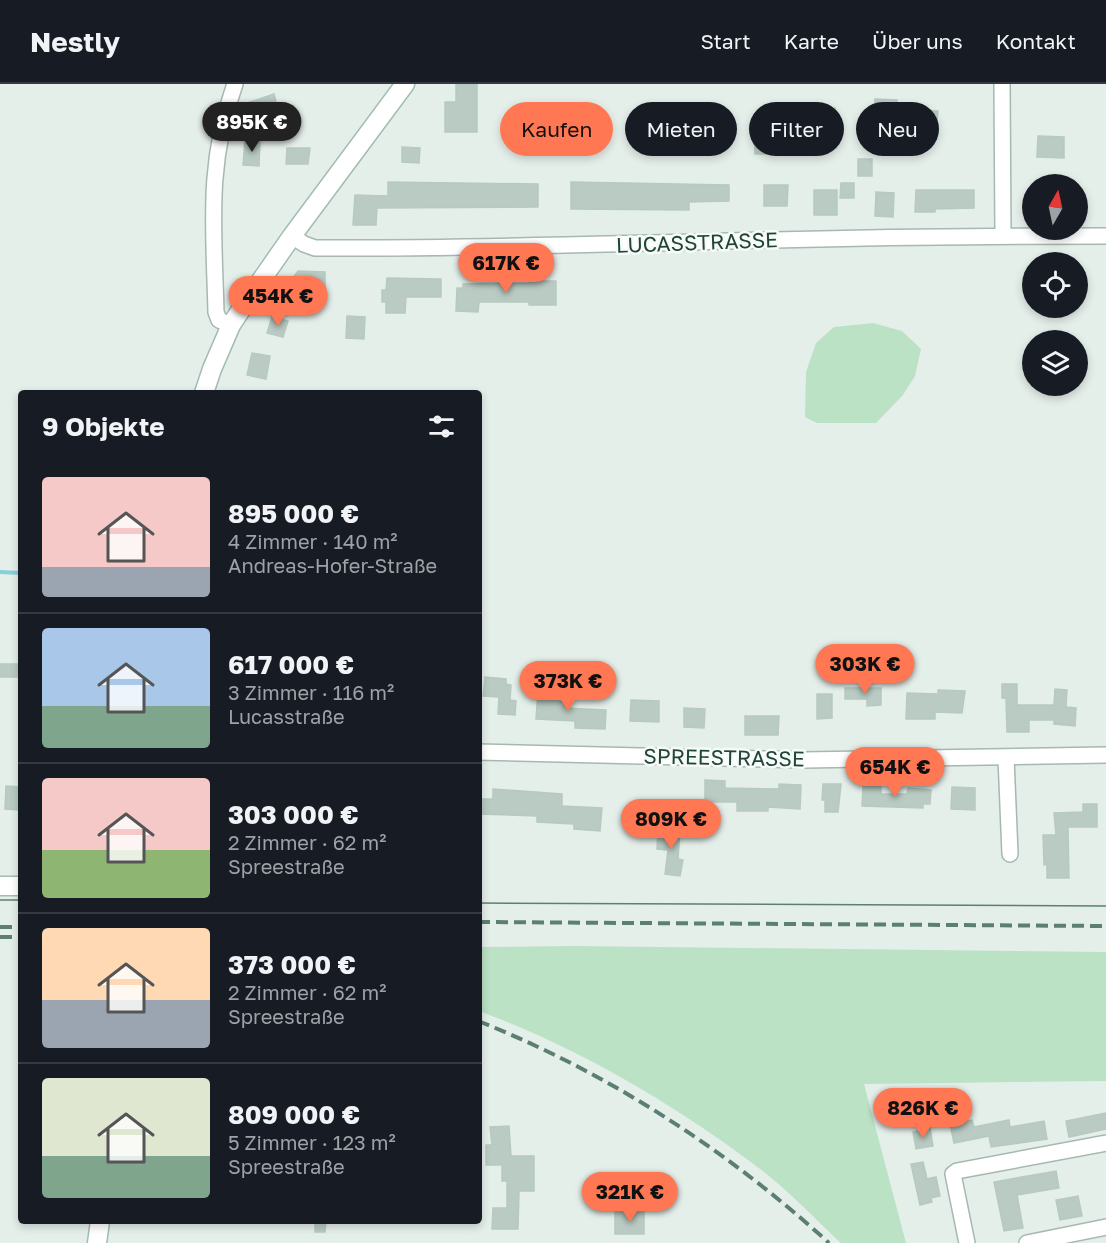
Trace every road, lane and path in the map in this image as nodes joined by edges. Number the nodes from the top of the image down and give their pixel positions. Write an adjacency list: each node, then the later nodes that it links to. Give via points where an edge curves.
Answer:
1 (235, 84): 7 (street, via 221,127 213,192 216,312 219,320)
2 (405, 84): 4 (street)
3 (1002, 84): 5 (street)
4 (292, 236): 5 (street, LUCASSTRASSE, via 315,248 385,249); 7 (street)
5 (1003, 236): 6 (street, LUCASSTRASSE)
6 (1106, 236)
7 (231, 325): 8 (street)
8 (205, 390)
9 (482, 752): 11 (street, SPREESTRASSE, via 792,760)
10 (1106, 755): 11 (street, SPREESTRASSE)
11 (1006, 758): 12 (street)
12 (1010, 854)
13 (0, 886): 14 (street)
14 (18, 886)
15 (1106, 1143): 19 (street, via 957,1171 953,1174)
16 (100, 1224): 18 (street)
17 (1106, 1227): 20 (street)
18 (97, 1243)
19 (966, 1243)
20 (1027, 1243)

